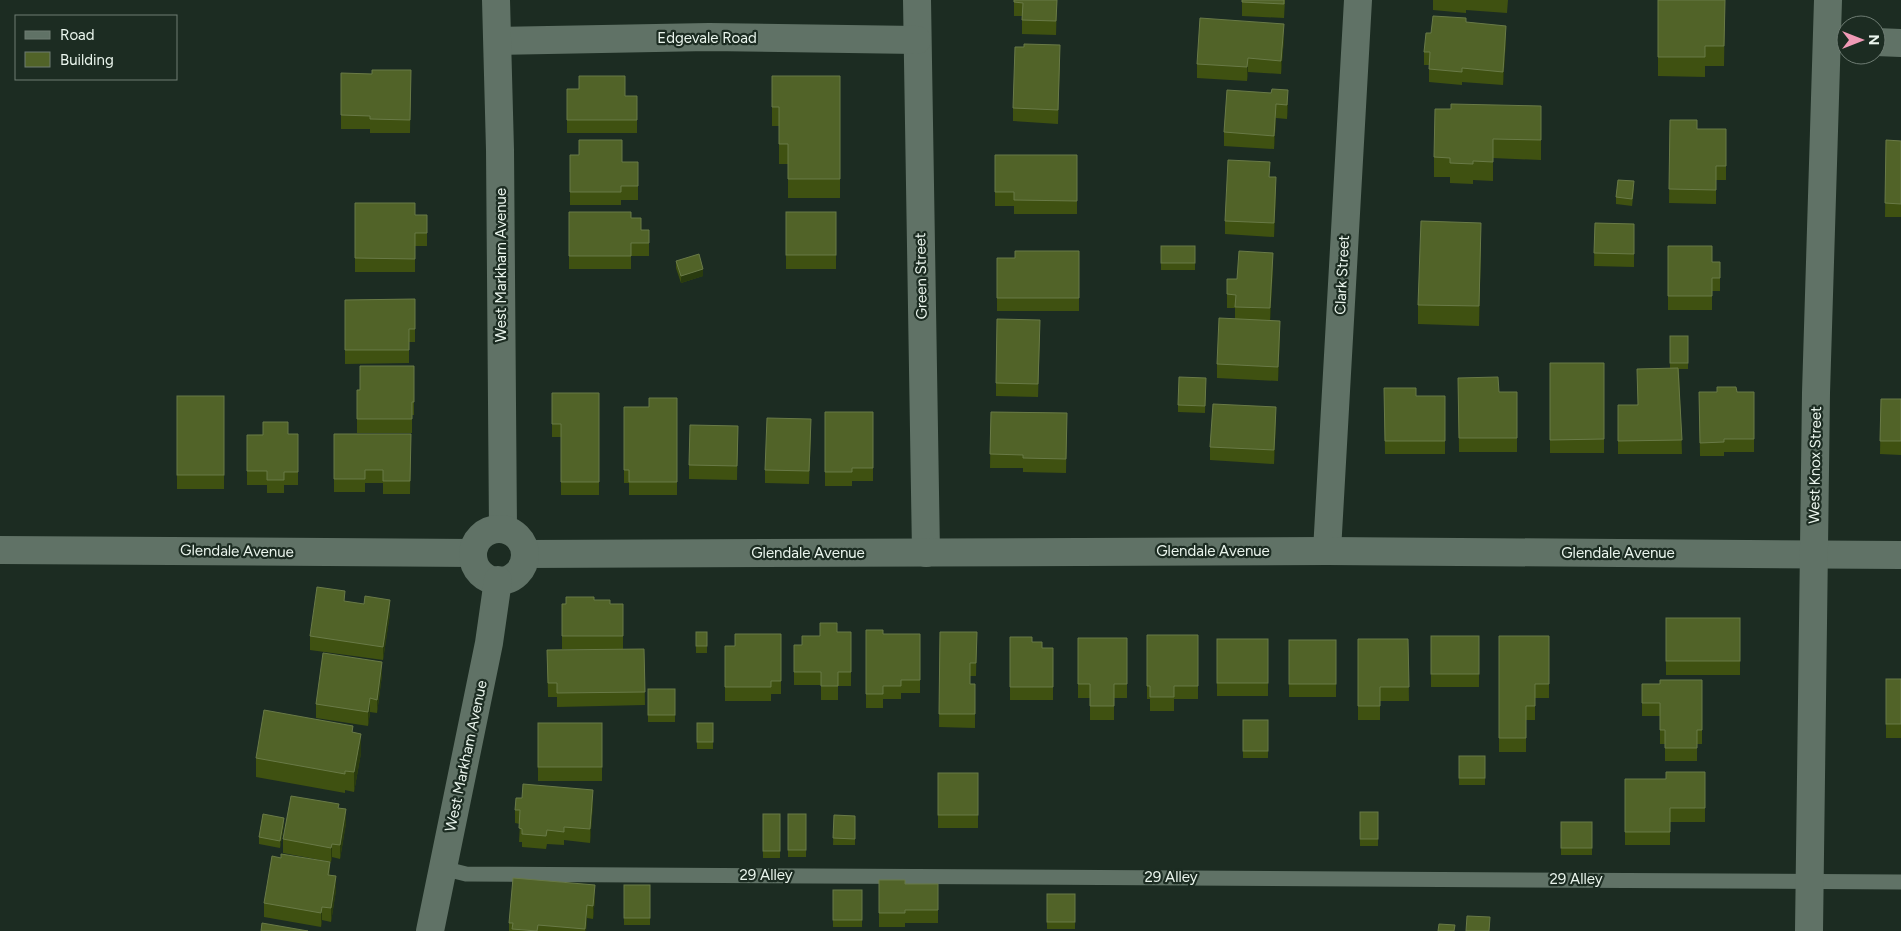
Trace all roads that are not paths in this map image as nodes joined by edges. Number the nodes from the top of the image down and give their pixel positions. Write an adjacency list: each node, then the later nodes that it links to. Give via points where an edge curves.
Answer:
1 (496, 0): 7 (street, West Markham Avenue)
2 (917, 0): 6 (street, Green Street)
3 (1358, 0): 13 (street, Clark Street)
4 (1828, 0): 5 (street, West Knox Street)
5 (1836, 37)
6 (916, 40): 7 (street, Edgevale Road, via 709,37); 15 (street, Green Street)
7 (498, 41): 11 (street, West Markham Avenue)
8 (1886, 42): 9 (street)
9 (1901, 43)
10 (1836, 59): 17 (street, West Knox Street, via 1816,394)
11 (503, 529): 14 (street, via 494,529 479,537); 16 (street, via 518,538)
12 (0, 550): 14 (street, Glendale Avenue)
13 (1327, 551): 15 (street, Glendale Avenue); 17 (street, Glendale Avenue)
14 (473, 553): 19 (street, via 483,575)
15 (926, 553): 16 (street, Glendale Avenue)
16 (524, 554): 19 (street, via 520,570 514,576)
17 (1814, 554): 18 (street, Glendale Avenue); 21 (street, West Knox Street)
18 (1901, 555)
19 (498, 580): 20 (street, West Markham Avenue, via 489,643)
20 (442, 868): 21 (lane, 29 Alley, via 466,874); 23 (street, West Markham Avenue)
21 (1810, 880): 22 (lane, 29 Alley); 24 (street, West Knox Street)
22 (1901, 882)
23 (430, 931)
24 (1809, 931)

